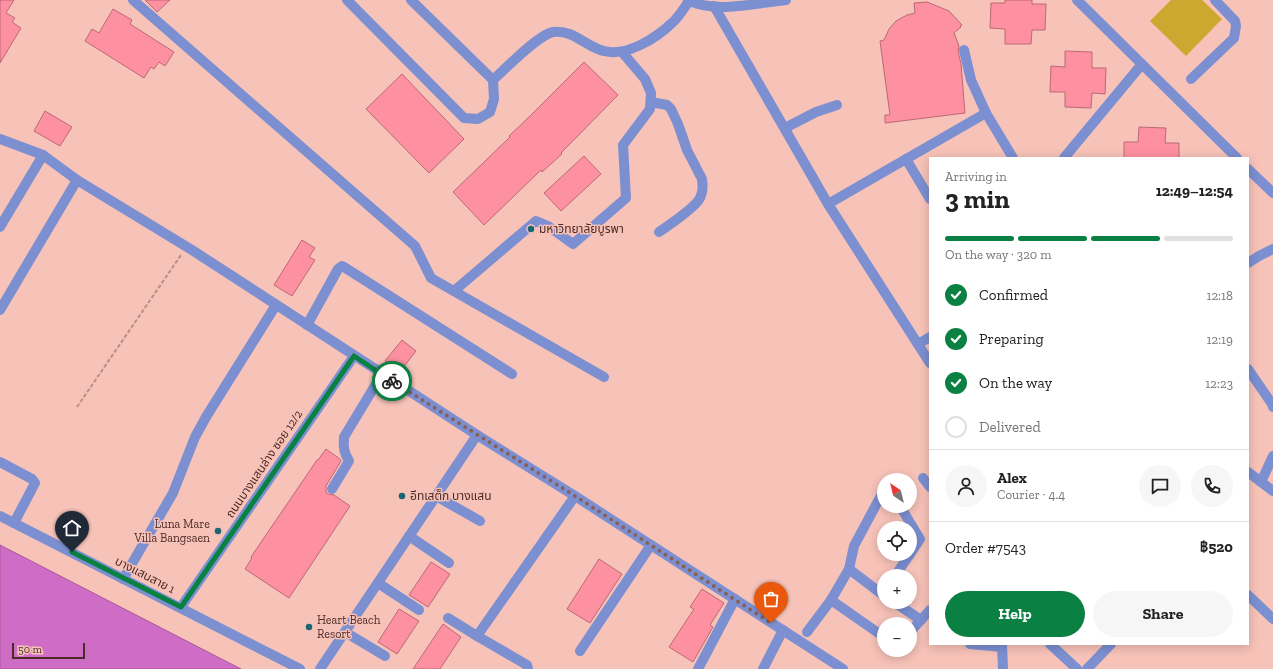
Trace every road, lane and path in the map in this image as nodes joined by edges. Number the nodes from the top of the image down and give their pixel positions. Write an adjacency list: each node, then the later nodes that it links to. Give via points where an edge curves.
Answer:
1 (133, 0): 34 (street, via 416,246 431,278)
2 (347, 0): 13 (street, via 464,118 478,119 490,112 494,99)
3 (411, 0): 13 (street)
4 (689, 0): 8 (street); 10 (street, via 673,22 649,41)
5 (786, 0): 8 (street, via 729,7)
6 (1077, 0): 11 (street)
7 (1215, 0): 12 (street, via 1235,21 1234,38)
8 (714, 6): 17 (street)
9 (964, 50): 16 (street, via 971,80)
10 (622, 52): 13 (street, via 604,51 568,33 553,32 539,39); 14 (street, via 645,79 651,93)
11 (1142, 64): 21 (street); 22 (street)
12 (1191, 79)
13 (493, 80)
14 (651, 102): 30 (street, via 667,105 671,109 686,150 703,184 700,198 691,208); 34 (street, via 650,109 623,145 626,198 573,244 548,226 536,221)
15 (837, 105): 17 (street, via 816,112)
16 (986, 113): 20 (street); 23 (street)
17 (785, 128): 28 (street)
18 (0, 139): 19 (street)
19 (43, 155): 25 (street); 29 (street)
20 (1012, 157)
21 (1065, 157)
22 (1236, 157)
23 (906, 159): 27 (street); 28 (street)
24 (1249, 169): 26 (street)
25 (77, 180): 31 (street); 36 (street)
26 (1273, 193)
27 (929, 197)
28 (828, 204): 39 (street)
29 (0, 227)
30 (659, 232)
31 (187, 247): 35 (street); 46 (path)
32 (1273, 248): 33 (street)
33 (1249, 262)
34 (454, 291): 45 (street)
35 (276, 306): 37 (street); 69 (street, via 206,417 195,437 173,492)
36 (0, 310)
37 (307, 326): 40 (street); 44 (street, via 342,266)
38 (929, 338): 39 (street)
39 (918, 344): 41 (street)
40 (354, 356): 43 (street); 75 (street, ถนนบางแสนล่าง ซอย 12/2)
41 (929, 361)
42 (1249, 370): 47 (street)
43 (382, 374): 48 (street); 55 (street, via 344,437 344,449 349,461)
44 (512, 374)
45 (604, 377)
46 (77, 407)
47 (1273, 407)
48 (477, 435): 57 (street); 58 (street)
49 (1273, 456): 53 (street)
50 (0, 462): 61 (street, via 35,483)
51 (1249, 473): 53 (street)
52 (923, 478): 54 (street)
53 (1261, 482): 56 (street)
54 (929, 487)
55 (332, 489)
56 (1273, 491)
57 (436, 496): 62 (street); 64 (street)
58 (575, 496): 66 (street); 87 (street)
59 (877, 503): 68 (street, via 854,546)
60 (0, 516): 61 (street, บางแสนสาย 1)
61 (14, 522): 69 (street, บางแสนสาย 1)
62 (480, 522)
63 (917, 534): 65 (street, via 920,539)
64 (409, 536): 67 (street); 70 (street)
65 (917, 544)
66 (650, 545): 73 (street); 92 (street)
67 (449, 563)
68 (849, 569): 71 (street); 74 (street)
69 (123, 578): 75 (street, บางแสนสาย 1)
70 (378, 583): 77 (street); 84 (street)
71 (877, 589)
72 (1249, 596): 80 (street)
73 (735, 599): 83 (street); 97 (street)
74 (830, 600): 85 (street); 86 (street)
75 (181, 607): 94 (street, บางแสนสาย 1)
76 (904, 609): 81 (street)
77 (419, 610)
78 (929, 611): 81 (street)
79 (448, 618): 87 (street)
80 (1273, 619)
81 (921, 620): 82 (street)
82 (917, 624)
83 (783, 630): 98 (street); 99 (street)
84 (345, 632): 93 (street); 95 (street)
85 (807, 632)
86 (877, 632)
87 (477, 636): 96 (street, via 527,665)
88 (986, 645): 91 (street)
89 (1051, 645): 101 (street)
90 (1110, 645): 102 (street)
91 (1002, 646): 100 (street)
92 (580, 651)
93 (385, 656)
94 (300, 669)
95 (320, 669)
96 (528, 669)
97 (698, 669)
98 (763, 669)
99 (843, 669)
100 (1003, 669)
101 (1077, 669)
102 (1087, 669)

